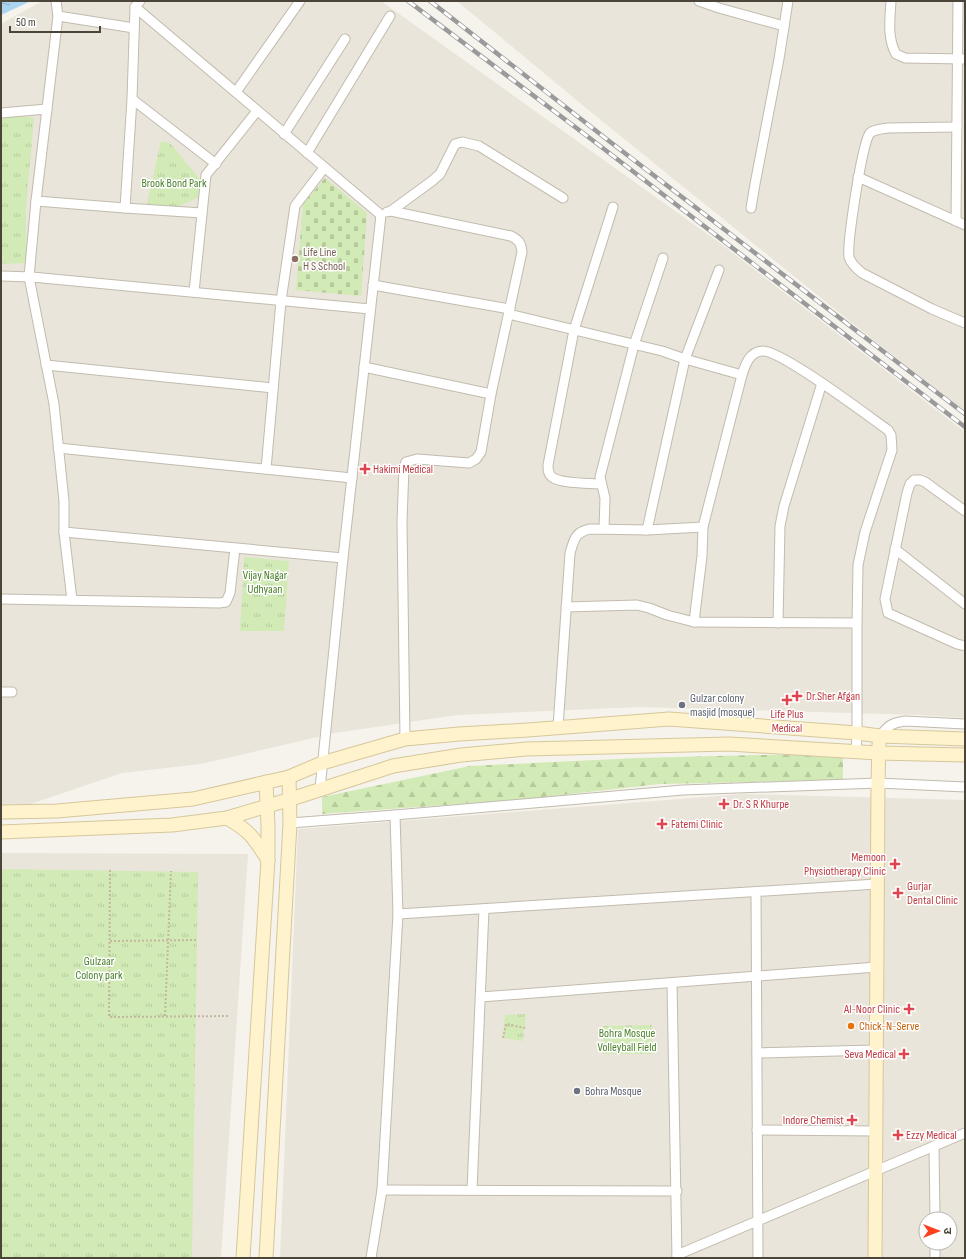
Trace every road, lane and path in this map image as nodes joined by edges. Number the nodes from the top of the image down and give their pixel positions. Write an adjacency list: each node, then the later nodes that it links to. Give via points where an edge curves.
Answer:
1 (300, 1): 14 (street)
2 (700, 1): 7 (street)
3 (788, 1): 10 (street)
4 (891, 1): 13 (street, via 890,38 896,54 905,58)
5 (958, 1): 13 (street)
6 (138, 4): 11 (street); 14 (street)
7 (721, 5): 10 (street)
8 (57, 8): 11 (street); 16 (street)
9 (390, 16): 21 (street)
10 (784, 26): 29 (street)
11 (134, 28): 15 (street)
12 (345, 39): 20 (street)
13 (961, 59): 19 (street)
14 (236, 92): 17 (street)
15 (132, 99): 22 (street); 28 (street)
16 (46, 109): 18 (street); 26 (street)
17 (257, 111): 20 (street); 22 (street)
18 (1, 113)
19 (957, 127): 24 (street, via 877,130 871,133 866,142); 33 (street)
20 (284, 134): 21 (street)
21 (307, 153): 23 (street)
22 (216, 164): 31 (street, via 206,175)
23 (324, 168): 32 (street); 41 (street, via 294,206)
24 (858, 177): 33 (street); 44 (street, via 849,246 849,257 854,265 862,273)
25 (563, 198): 30 (street, via 480,146 462,142 456,144 440,174)
26 (36, 201): 28 (street); 38 (street)
27 (613, 207): 45 (street)
28 (125, 208): 31 (street)
29 (751, 208)
30 (391, 211): 32 (street); 43 (street, via 511,236 518,240 522,252)
31 (202, 212): 40 (street)
32 (381, 215): 39 (street)
33 (956, 221): 34 (street)
34 (965, 225)
35 (663, 258): 46 (street)
36 (719, 270): 47 (street)
37 (1, 276): 38 (street)
38 (29, 277): 40 (street); 48 (street)
39 (373, 284): 42 (street); 43 (street)
40 (194, 292): 41 (street)
41 (281, 301): 42 (street); 52 (street)
42 (370, 309): 49 (street)
43 (509, 312): 45 (street); 53 (street)
44 (965, 323)
45 (574, 330): 46 (street); 57 (street, via 548,470 550,476 556,479)
46 (634, 344): 47 (street); 57 (street)
47 (685, 359): 50 (street); 61 (street)
48 (46, 365): 52 (street); 54 (street, via 54,404)
49 (364, 367): 53 (street); 56 (street)
50 (742, 376): 51 (street, via 747,361 761,351 772,353); 59 (street)
51 (822, 383): 71 (street, via 780,526); 72 (street, via 888,430 891,435 892,450 861,547)
52 (273, 388): 55 (street)
53 (491, 394): 81 (street, via 481,452 476,459 463,463 417,458 406,462 404,467 402,521)
54 (58, 448): 55 (street); 62 (street, via 64,501)
55 (266, 469): 56 (street)
56 (352, 478): 65 (street)
57 (600, 484): 60 (street, via 605,498)
58 (965, 511): 64 (street, via 925,482 914,480 906,493)
59 (703, 527): 61 (street); 70 (street)
60 (604, 529): 61 (street); 69 (street, via 583,530 576,535 570,553)
61 (647, 530)
62 (64, 532): 63 (street); 67 (street)
63 (235, 548): 65 (street); 67 (street, via 230,593 226,602)
64 (895, 549): 68 (street); 73 (street, via 885,599 888,613)
65 (343, 558): 85 (street)
66 (1, 600): 67 (street)
67 (72, 600)
68 (965, 604)
69 (566, 607): 70 (street, via 637,605); 77 (street)
70 (694, 622): 71 (street)
71 (778, 623): 72 (street)
72 (856, 623): 78 (street)
73 (965, 646)
74 (1, 692): 75 (street)
75 (12, 692)
76 (965, 724): 79 (street, via 904,720 889,726)
77 (558, 728): 78 (main road, via 669,719); 81 (main road)
78 (858, 733): 79 (main road); 82 (street)
79 (880, 736): 80 (main road); 83 (main road)
80 (965, 739)
81 (405, 740): 85 (main road)
82 (856, 752): 83 (main road); 90 (main road, via 729,744 526,749 461,755 393,766)
83 (878, 753): 84 (main road); 88 (main road)
84 (965, 755)
85 (322, 763): 86 (main road); 90 (street)
86 (289, 777): 87 (main road); 91 (main road)
87 (266, 782): 92 (main road); 93 (main road, via 174,802 57,811)
88 (878, 783): 89 (street); 94 (street, via 683,790); 101 (main road)
89 (965, 787)
90 (320, 789): 91 (main road)
91 (291, 799): 92 (main road); 96 (main road)
92 (268, 806): 95 (main road); 98 (main road)
93 (1, 812)
94 (395, 815): 96 (street); 104 (street)
95 (228, 818): 97 (main road, via 172,825); 98 (main road, via 249,832)
96 (290, 823): 130 (main road)
97 (1, 832)
98 (268, 860): 129 (main road)
99 (110, 870): 105 (path)
100 (170, 872): 106 (path)
101 (877, 884): 102 (street); 108 (main road)
102 (756, 892): 103 (street); 109 (street)
103 (484, 909): 104 (street); 111 (street)
104 (398, 914): 123 (street)
105 (110, 940): 106 (path); 112 (path, via 109,1017)
106 (168, 940): 107 (path); 112 (path)
107 (197, 940)
108 (876, 967): 109 (street); 116 (main road)
109 (757, 976): 110 (street); 117 (street)
110 (672, 983): 111 (street); 125 (street)
111 (481, 997): 124 (street)
112 (165, 1016): 113 (path)
113 (230, 1016)
114 (524, 1028): 115 (path, via 506,1024)
115 (503, 1038)
116 (876, 1050): 117 (street); 119 (main road)
117 (757, 1053): 118 (street)
118 (758, 1130): 119 (street); 127 (street)
119 (876, 1131): 122 (main road)
120 (965, 1133): 121 (street)
121 (934, 1146): 122 (street); 126 (street)
122 (876, 1172): 127 (street); 133 (main road)
123 (382, 1190): 124 (street); 131 (street)
124 (472, 1190): 125 (street)
125 (676, 1191): 128 (street)
126 (935, 1211)
127 (758, 1221): 128 (street); 132 (street)
128 (677, 1257)
129 (243, 1258)
130 (266, 1258)
131 (371, 1258)
132 (758, 1258)
133 (875, 1258)

